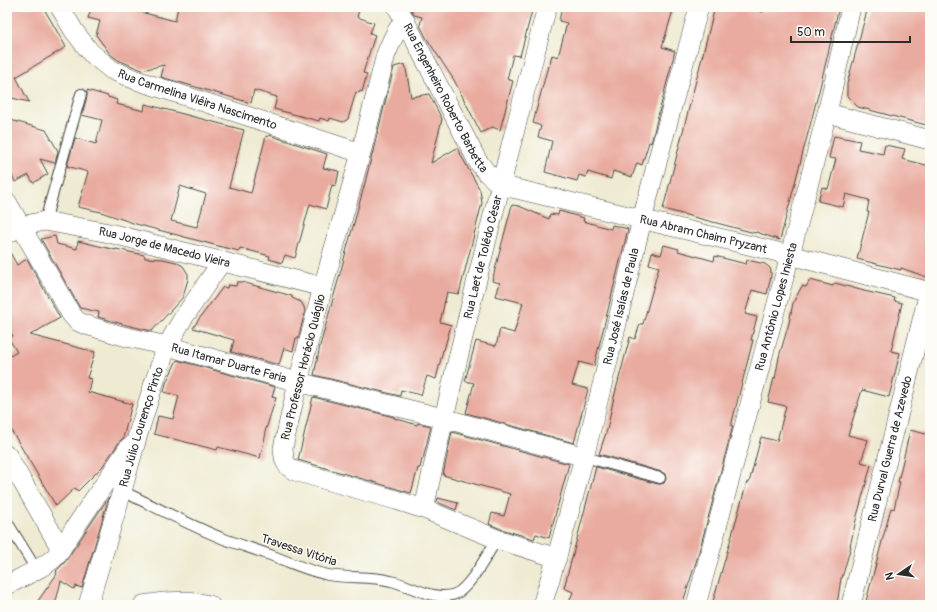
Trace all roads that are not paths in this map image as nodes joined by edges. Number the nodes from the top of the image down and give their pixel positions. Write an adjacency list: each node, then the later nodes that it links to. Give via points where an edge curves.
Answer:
1 (60, 7): 9 (street, Rua Carmelina Viêira Nascimento, via 91,53 112,70)
2 (547, 7): 10 (street, Rua Laet de Tolêdo César)
3 (699, 7): 12 (street, Rua José Isaías de Paula)
4 (851, 7): 7 (street, Rua Antônio Lopes Iniesta)
5 (401, 13): 9 (street, Rua Professor Horácio Quáglio, via 386,54); 10 (street, Rua Engenheiro Roberto Barbetta, via 477,160)
6 (81, 94): 13 (lane)
7 (827, 113): 8 (street); 15 (street, Rua Antônio Lopes Iniesta)
8 (930, 140)
9 (361, 153): 17 (street, Rua Professor Horácio Quáglio)
10 (500, 185): 12 (street, Rua Abram Chaim Pryzant); 21 (street, Rua Laet de Tolêdo César)
11 (7, 202): 14 (street, Rua Itamar Duarte Faria)
12 (643, 219): 15 (street, Rua Abram Chaim Pryzant); 24 (street, Rua José Isaías de Paula)
13 (45, 221): 14 (street, Rua Jorge de Macedo Vieira); 16 (street, Rua Jorge de Macedo Vieira, via 109,233)
14 (14, 230): 19 (street, Rua Itamar Duarte Faria, via 78,321 123,336)
15 (790, 255): 18 (street, Rua Abram Chaim Pryzant); 38 (street, Rua Antônio Lopes Iniesta)
16 (222, 261): 17 (street, Rua Jorge de Macedo Vieira); 19 (street, Rua Júlio Lourenço Pinto)
17 (323, 287): 20 (street, Rua Professor Horácio Quáglio)
18 (929, 292): 39 (street, Rua Durval Guerra de Azevedo)
19 (167, 346): 20 (street, Rua Itamar Duarte Faria); 22 (street, Rua Júlio Lourenço Pinto)
20 (298, 382): 21 (street, Rua Itamar Duarte Faria); 27 (street, Rua Professor Horácio Quáglio, via 283,448 288,468)
21 (443, 418): 24 (street, Rua Itamar Duarte Faria); 27 (street, Rua Laet de Tolêdo César)
22 (138, 434): 26 (street, Rua Júlio Lourenço Pinto); 30 (street)
23 (7, 455): 30 (street)
24 (585, 457): 25 (lane); 31 (street, Rua José Isaías de Paula)
25 (660, 478)
26 (122, 491): 29 (lane, Travessa Vitória, via 223,538 303,567 342,577 379,578 439,596 456,594 465,588); 34 (street, Rua Júlio Lourenço Pinto)
27 (424, 509): 29 (street, Rua Professor Horácio Quáglio)
28 (8, 527): 32 (lane)
29 (497, 539): 31 (street, Rua Professor Horácio Quáglio)
30 (61, 548): 32 (street, via 53,560)
31 (557, 558): 37 (street, Rua José Isaías de Paula)
32 (36, 569): 33 (street)
33 (7, 585)
34 (88, 605)
35 (143, 605): 36 (street, via 189,601)
36 (210, 605)
37 (542, 605)
38 (696, 605)
39 (852, 605)

